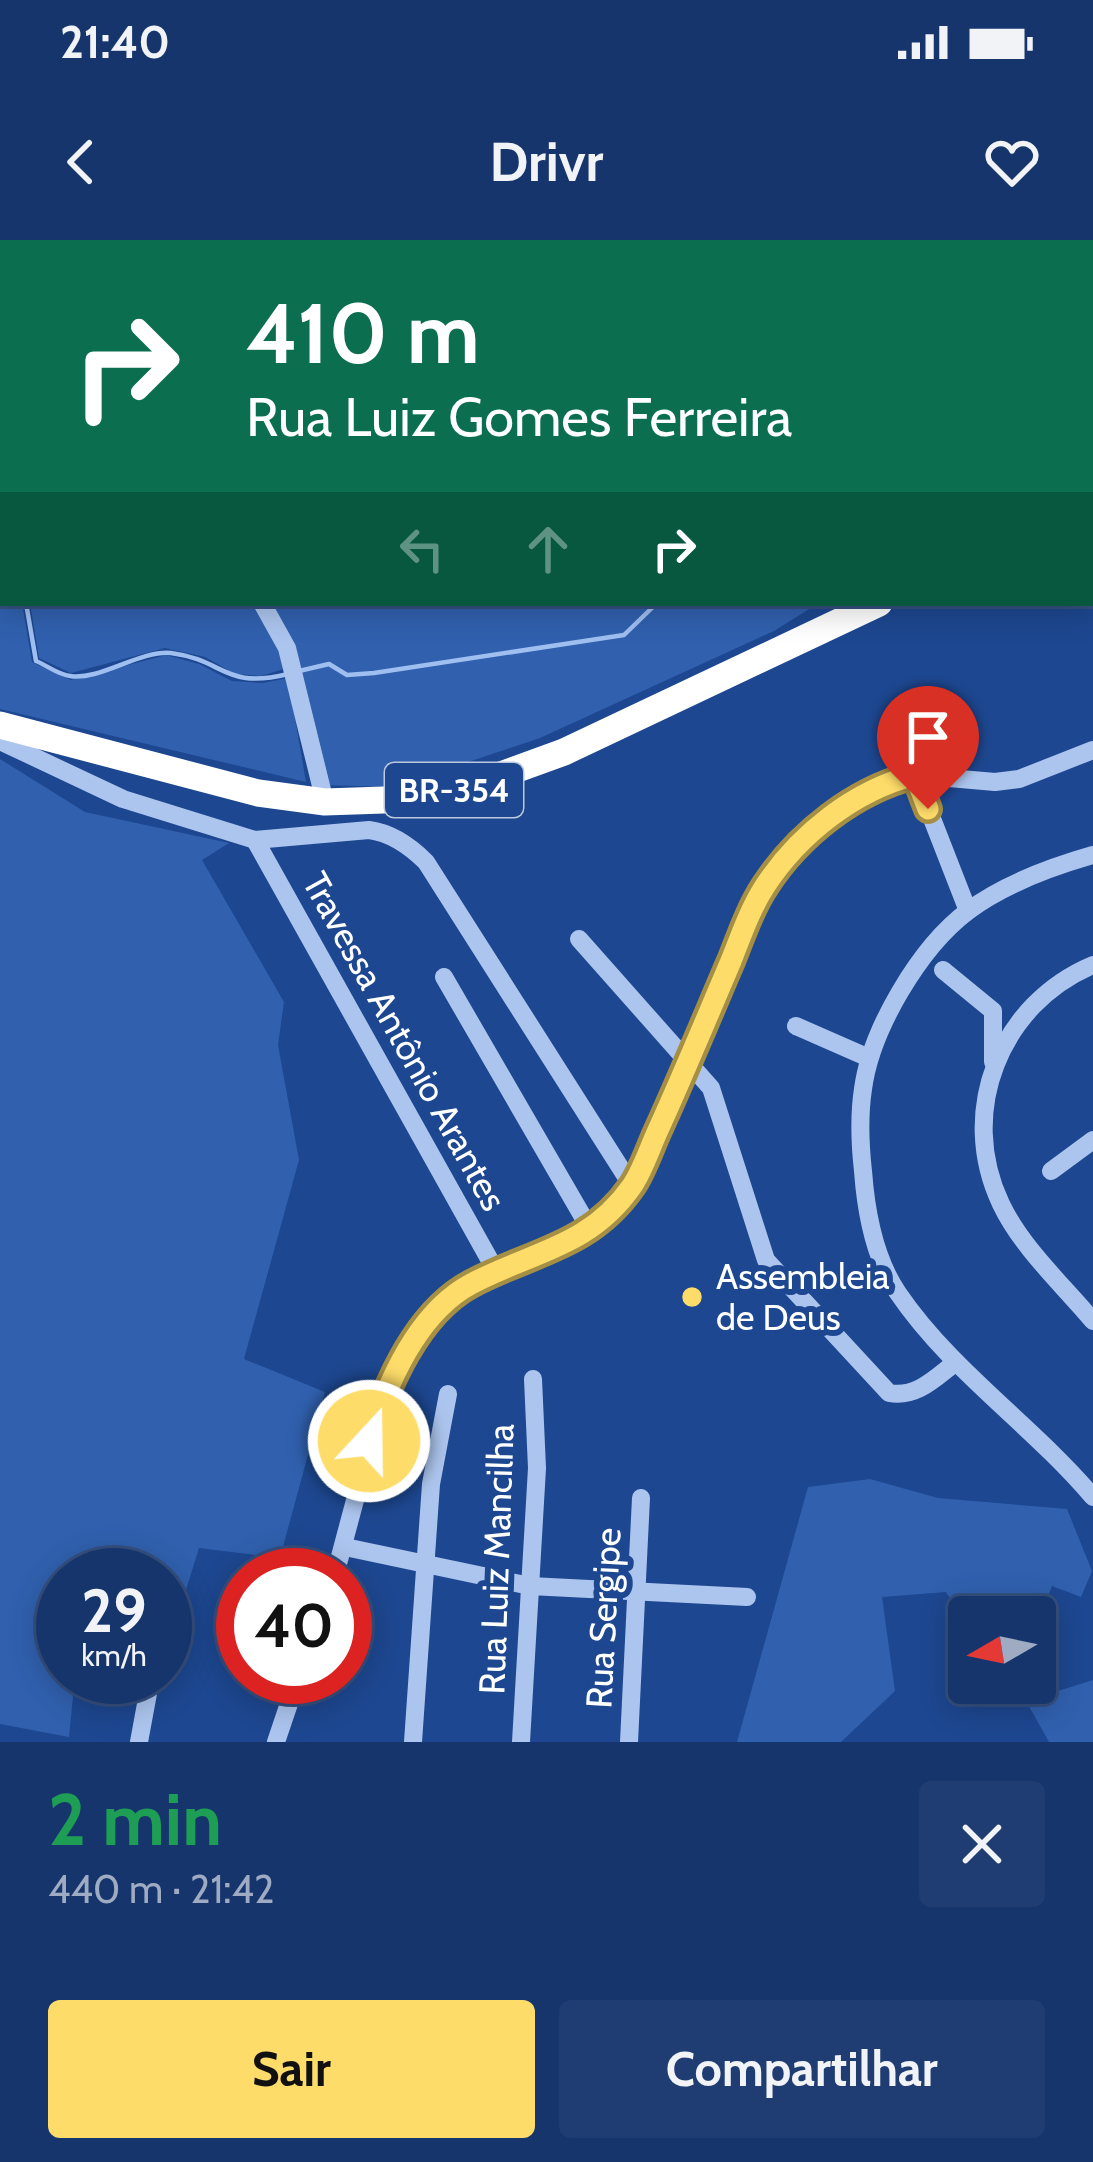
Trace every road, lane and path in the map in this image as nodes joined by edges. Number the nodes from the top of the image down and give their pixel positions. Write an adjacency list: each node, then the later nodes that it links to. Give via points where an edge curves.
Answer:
1 (264, 606): 7 (street, via 287,648)
2 (873, 606): 7 (highway, BR-354, via 513,771 413,800)
3 (0, 724): 7 (highway, BR-354, via 258,793)
4 (0, 741): 8 (street, via 124,799)
5 (1093, 750): 6 (street, via 1018,779)
6 (915, 775): 10 (street); 20 (street, via 853,798 783,863 752,909)
7 (325, 802)
8 (255, 840): 23 (street, via 369,830 412,848); 25 (street, Travessa Antônio Arantes)
9 (1093, 855): 10 (street)
10 (968, 911): 18 (street, via 902,989)
11 (579, 939): 20 (street)
12 (1093, 965): 15 (street)
13 (943, 970): 16 (street)
14 (444, 977): 24 (street)
15 (1030, 1006): 16 (street); 19 (street)
16 (993, 1011): 19 (street)
17 (796, 1027): 18 (street)
18 (869, 1058): 27 (street, via 861,1150 873,1234 896,1290)
19 (994, 1062): 26 (street, via 983,1122 992,1183 1009,1219)
20 (690, 1063): 23 (street); 27 (street, via 717,1100 770,1266 889,1393 917,1392)
21 (1093, 1140): 22 (street)
22 (1052, 1171)
23 (632, 1186): 24 (street)
24 (590, 1229): 25 (street)
25 (496, 1273): 32 (street, via 443,1304 401,1364 369,1441)
26 (1093, 1321)
27 (956, 1362): 30 (street)
28 (533, 1379): 34 (street, Rua Luiz Mancilha)
29 (448, 1394): 33 (street, via 431,1484)
30 (1093, 1497)
31 (641, 1498): 35 (street, Rua Sergipe)
32 (345, 1546): 33 (street)
33 (428, 1562): 34 (street); 41 (street)
34 (530, 1586): 35 (street); 42 (street, Rua Luiz Mancilha)
35 (639, 1594): 36 (street); 43 (street, Rua Sergipe)
36 (747, 1598)
37 (146, 1704): 39 (street)
38 (289, 1704): 40 (street)
39 (139, 1742)
40 (276, 1742)
41 (413, 1742)
42 (520, 1742)
43 (629, 1742)

